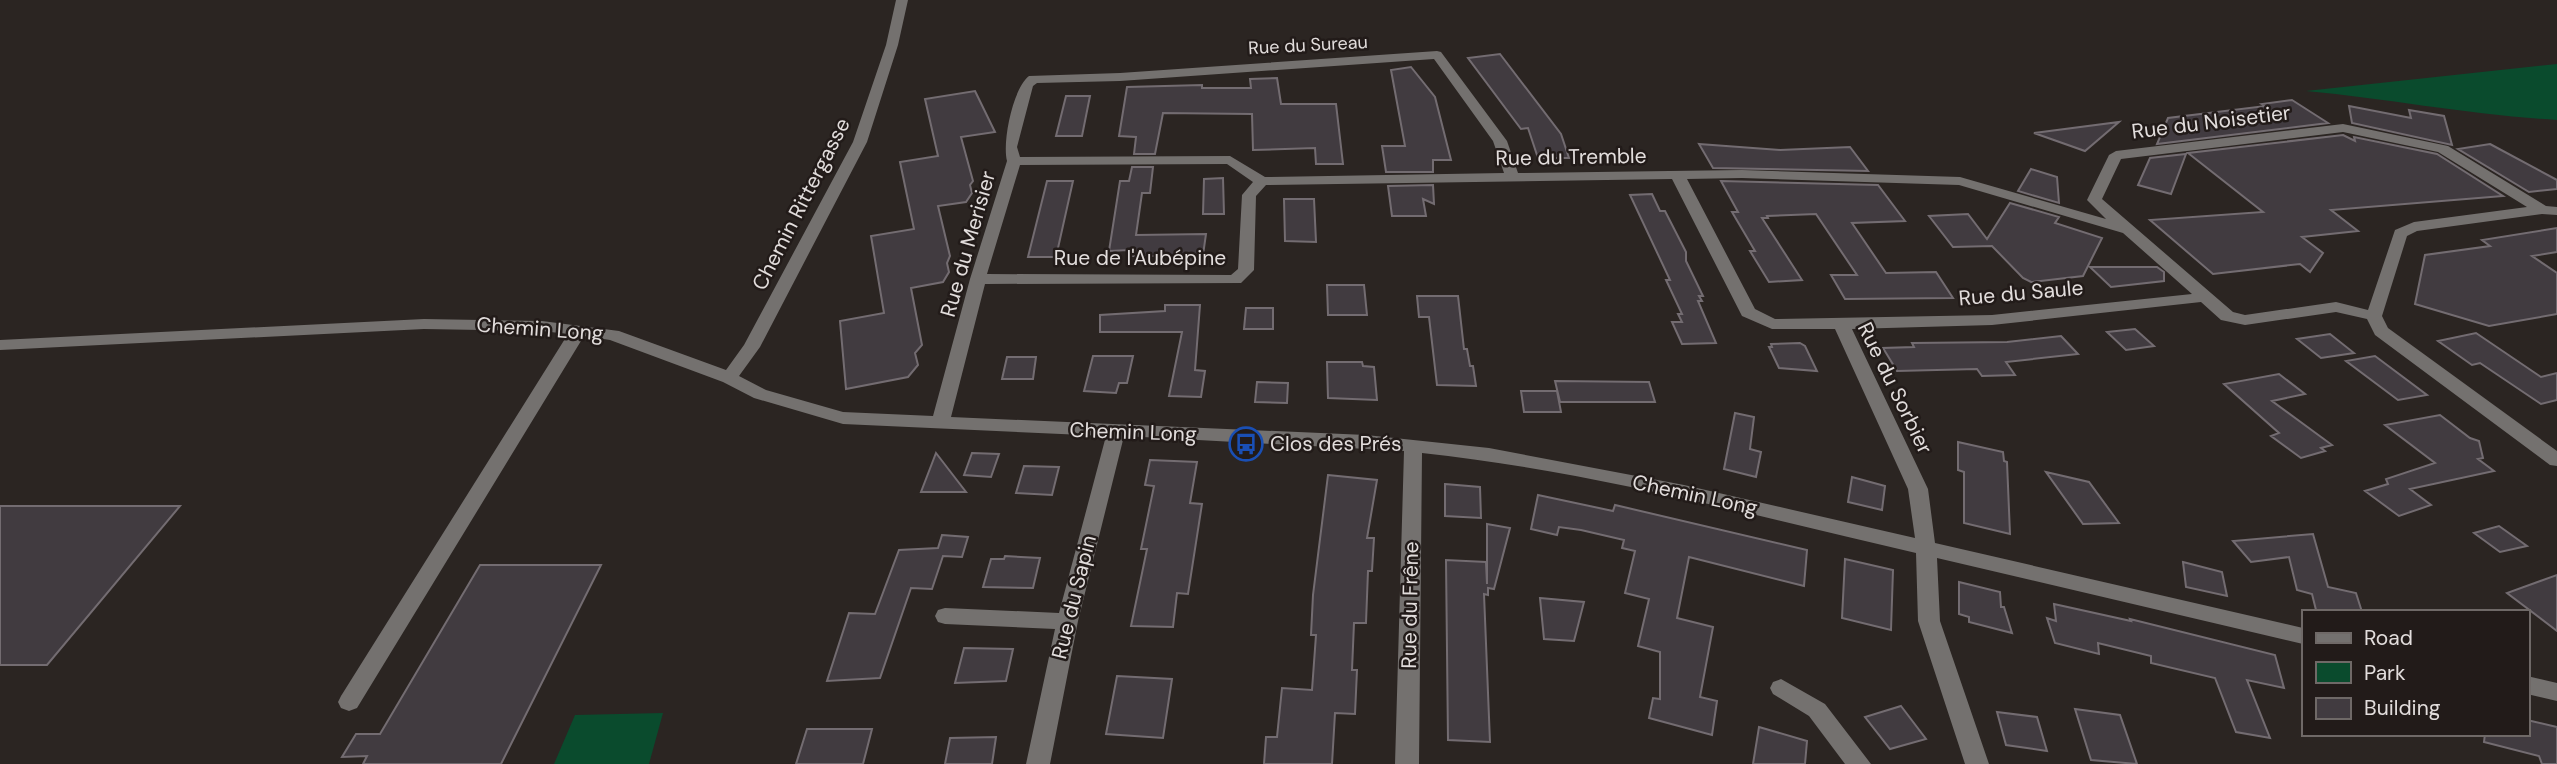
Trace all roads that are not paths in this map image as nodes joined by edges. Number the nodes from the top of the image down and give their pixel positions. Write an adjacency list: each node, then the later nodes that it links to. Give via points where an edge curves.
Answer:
1 (902, 0): 15 (street, Chemin Rittergasse, via 860,142 752,347)
2 (1034, 79): 3 (street, Rue du Merisier, via 1027,84 1010,147); 5 (street, Rue du Sureau, via 1437,55 1500,141)
3 (1014, 161): 6 (street, via 1230,160); 9 (street, Rue du Merisier)
4 (1678, 176): 5 (street, Rue du Tremble); 8 (street, Rue du Tremble, via 1960,181); 12 (street, Rue du Sorbier, via 1748,312 1772,324)
5 (1513, 179): 6 (street, Rue du Tremble)
6 (1262, 181): 9 (street, Rue de l'Aubépine, via 1249,195 1246,270 1235,280)
7 (2549, 211): 8 (street, Rue du Noisetier, via 2443,149 2343,128 2116,155 2094,200); 11 (street, via 2414,227 2400,233)
8 (2129, 230): 10 (street, Rue du Noisetier)
9 (978, 279): 16 (street, Rue du Merisier)
10 (2205, 298): 11 (street, Rue du Noisetier, via 2227,316 2245,320 2336,307); 12 (street, Rue du Saule, via 1992,320)
11 (2374, 316): 19 (street, via 2381,331)
12 (1840, 324): 20 (street, Rue du Sorbier, via 1918,489)
13 (579, 331): 14 (street, Chemin Long, via 502,324 424,324); 15 (street, Chemin Long, via 613,335); 27 (street)
14 (0, 345)
15 (729, 378): 16 (street, Chemin Long, via 760,394 813,411 879,422)
16 (940, 424): 17 (street, Chemin Long)
17 (1116, 432): 18 (street, Chemin Long); 22 (street, Rue du Sapin)
18 (1413, 445): 20 (street, Chemin Long, via 1489,454 1658,487); 29 (street, Rue du Frêne)
19 (2557, 460)
20 (1926, 547): 23 (street, Chemin Long); 31 (street, Rue du Sorbier, via 1929,621)
21 (945, 617): 22 (street)
22 (1067, 621): 28 (street, Rue du Sapin)
23 (2302, 636)
24 (2529, 685): 26 (street)
25 (1781, 688): 30 (street, via 1817,710)
26 (2557, 692)
27 (349, 702)
28 (1038, 764)
29 (1406, 764)
30 (1859, 764)
31 (1977, 764)

